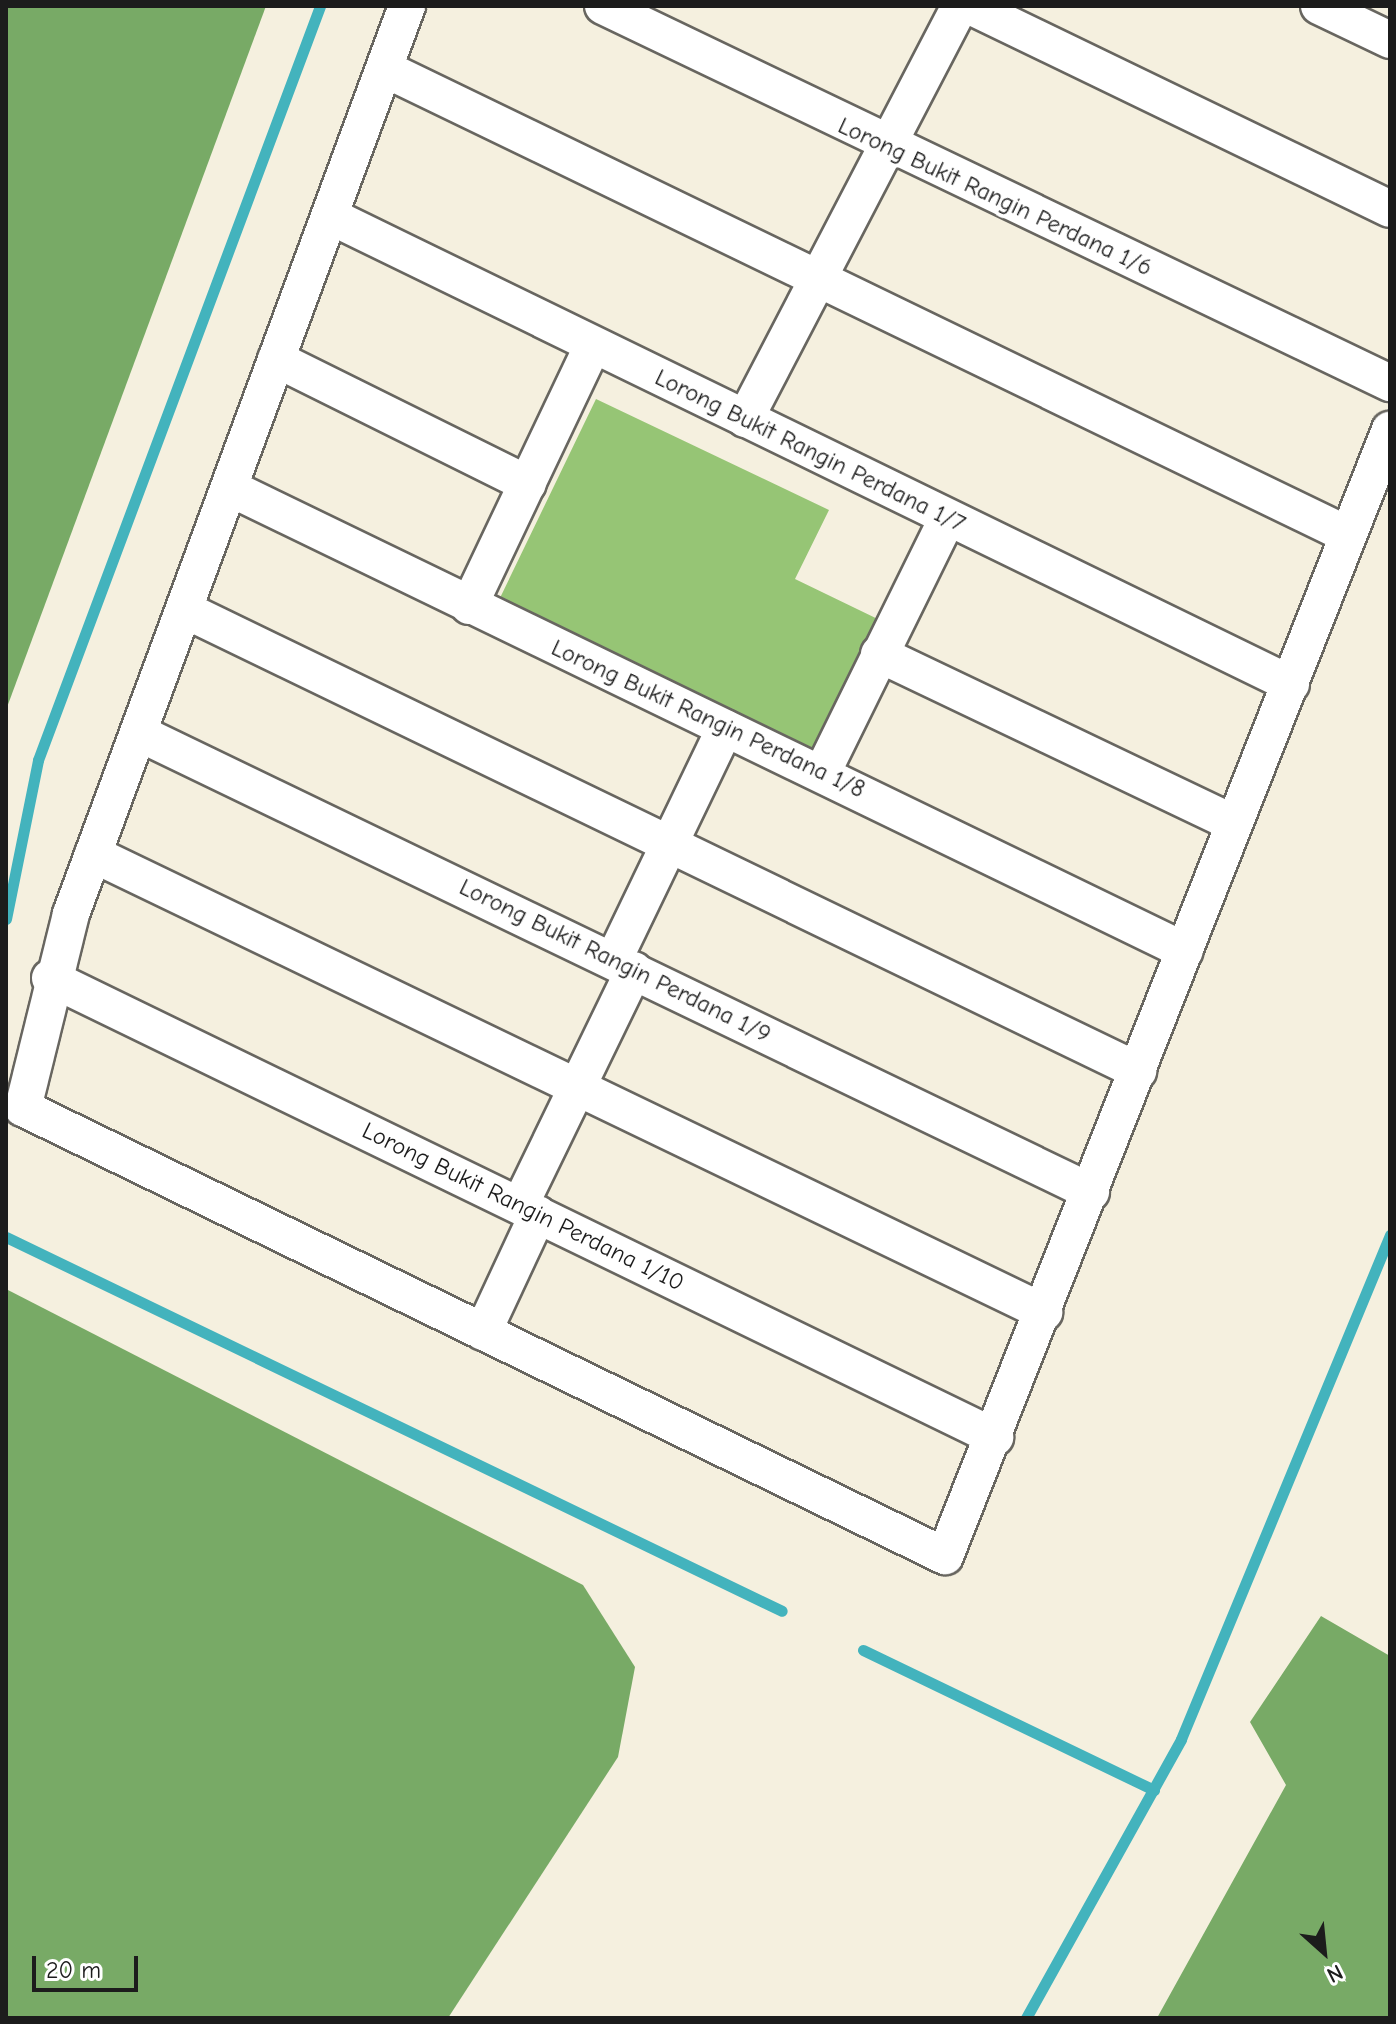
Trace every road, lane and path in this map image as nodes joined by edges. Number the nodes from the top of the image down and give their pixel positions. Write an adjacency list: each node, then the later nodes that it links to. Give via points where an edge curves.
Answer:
1 (407, 6): 7 (street)
2 (603, 6): 8 (street, Lorong Bukit Rangin Perdana 1/6)
3 (960, 6): 8 (street)
4 (970, 6): 9 (street)
5 (1319, 6): 6 (street)
6 (1390, 40)
7 (385, 69): 10 (street); 11 (street)
8 (889, 147): 11 (street); 14 (street, Lorong Bukit Rangin Perdana 1/6)
9 (1390, 209)
10 (330, 216): 12 (street, Lorong Bukit Rangin Perdana 1/7); 13 (street)
11 (812, 279): 15 (street); 20 (street)
12 (593, 345): 15 (street, Lorong Bukit Rangin Perdana 1/7); 17 (street)
13 (276, 359): 17 (street); 18 (street)
14 (1390, 383)
15 (745, 419): 19 (street, Lorong Bukit Rangin Perdana 1/7)
16 (1390, 430): 20 (street)
17 (528, 484): 21 (street)
18 (230, 488): 21 (street, Lorong Bukit Rangin Perdana 1/8); 22 (street)
19 (947, 519): 23 (street); 24 (street, Lorong Bukit Rangin Perdana 1/7)
20 (1348, 535): 24 (street)
21 (469, 606): 25 (street, Lorong Bukit Rangin Perdana 1/8)
22 (185, 610): 26 (street); 29 (street)
23 (879, 654): 27 (street); 28 (street)
24 (1291, 684): 28 (street)
25 (725, 728): 27 (street, Lorong Bukit Rangin Perdana 1/8); 29 (street)
26 (139, 733): 30 (street); 32 (street, Lorong Bukit Rangin Perdana 1/9)
27 (822, 773): 31 (street, Lorong Bukit Rangin Perdana 1/8)
28 (1234, 823): 31 (street)
29 (670, 842): 32 (street); 34 (street)
30 (93, 854): 33 (street); 35 (street)
31 (1185, 951): 34 (street)
32 (624, 964): 35 (street); 36 (street, Lorong Bukit Rangin Perdana 1/9)
33 (50, 978): 37 (street, Lorong Bukit Rangin Perdana 1/10); 39 (street, via 23,1108)
34 (1138, 1071): 36 (street)
35 (579, 1087): 37 (street); 38 (street)
36 (1091, 1192): 38 (street)
37 (529, 1209): 39 (street); 40 (street, Lorong Bukit Rangin Perdana 1/10)
38 (1044, 1312): 40 (street)
39 (483, 1332): 40 (street, via 945,1556)
40 (995, 1437)

